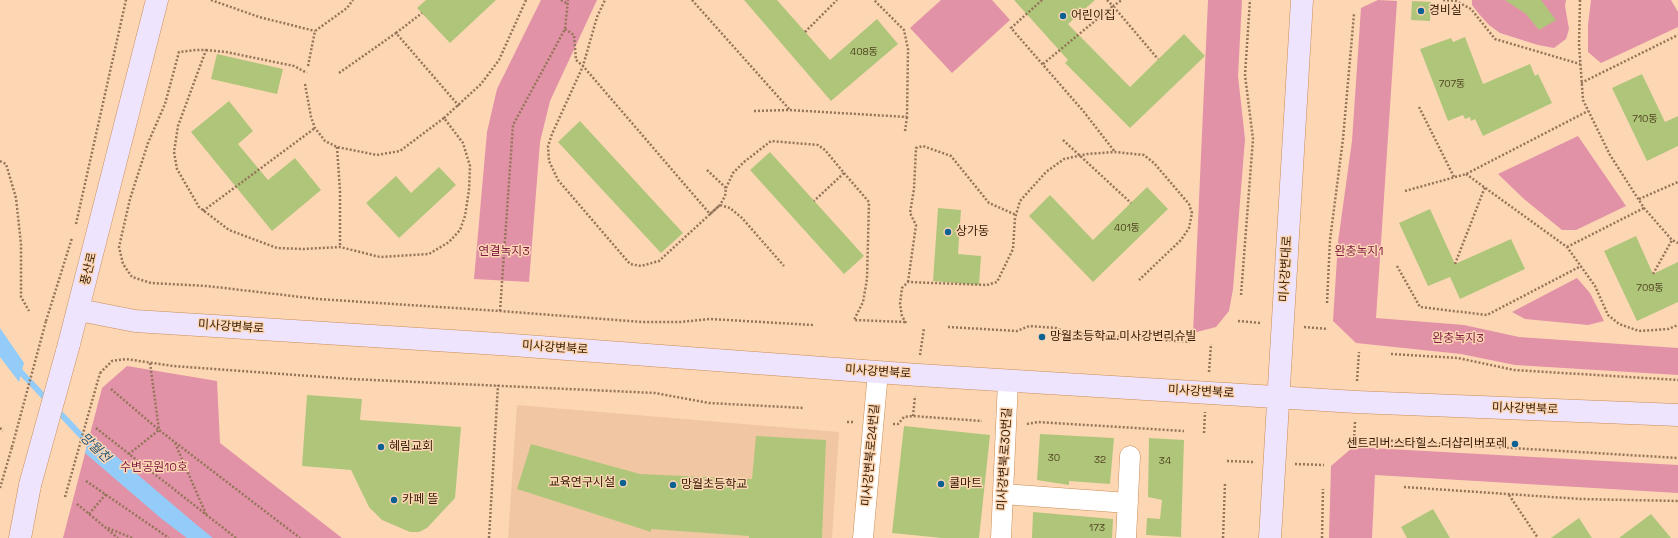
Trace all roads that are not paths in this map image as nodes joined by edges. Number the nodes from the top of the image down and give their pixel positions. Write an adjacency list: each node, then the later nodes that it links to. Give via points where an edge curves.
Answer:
1 (157, 0): 3 (street, 풍산로)
2 (1302, 0): 6 (street, 미사강변대로)
3 (79, 310): 4 (street, 미사강변북로, via 134,321 499,344); 11 (street, 풍산로, bridge, via 30,485)
4 (878, 372): 5 (street, 미사강변북로); 12 (street, 미사강변북로24번길)
5 (1008, 381): 6 (street, 미사강변북로); 9 (street, 미사강변북로30번길)
6 (1279, 397): 7 (street, 미사강변북로); 15 (street, 미사강변대로)
7 (1678, 415)
8 (1130, 456): 10 (street)
9 (1003, 494): 10 (street); 13 (street, 미사강변북로30번길)
10 (1128, 503): 14 (street)
11 (20, 538)
12 (863, 538)
13 (1001, 538)
14 (1126, 538)
15 (1270, 538)

